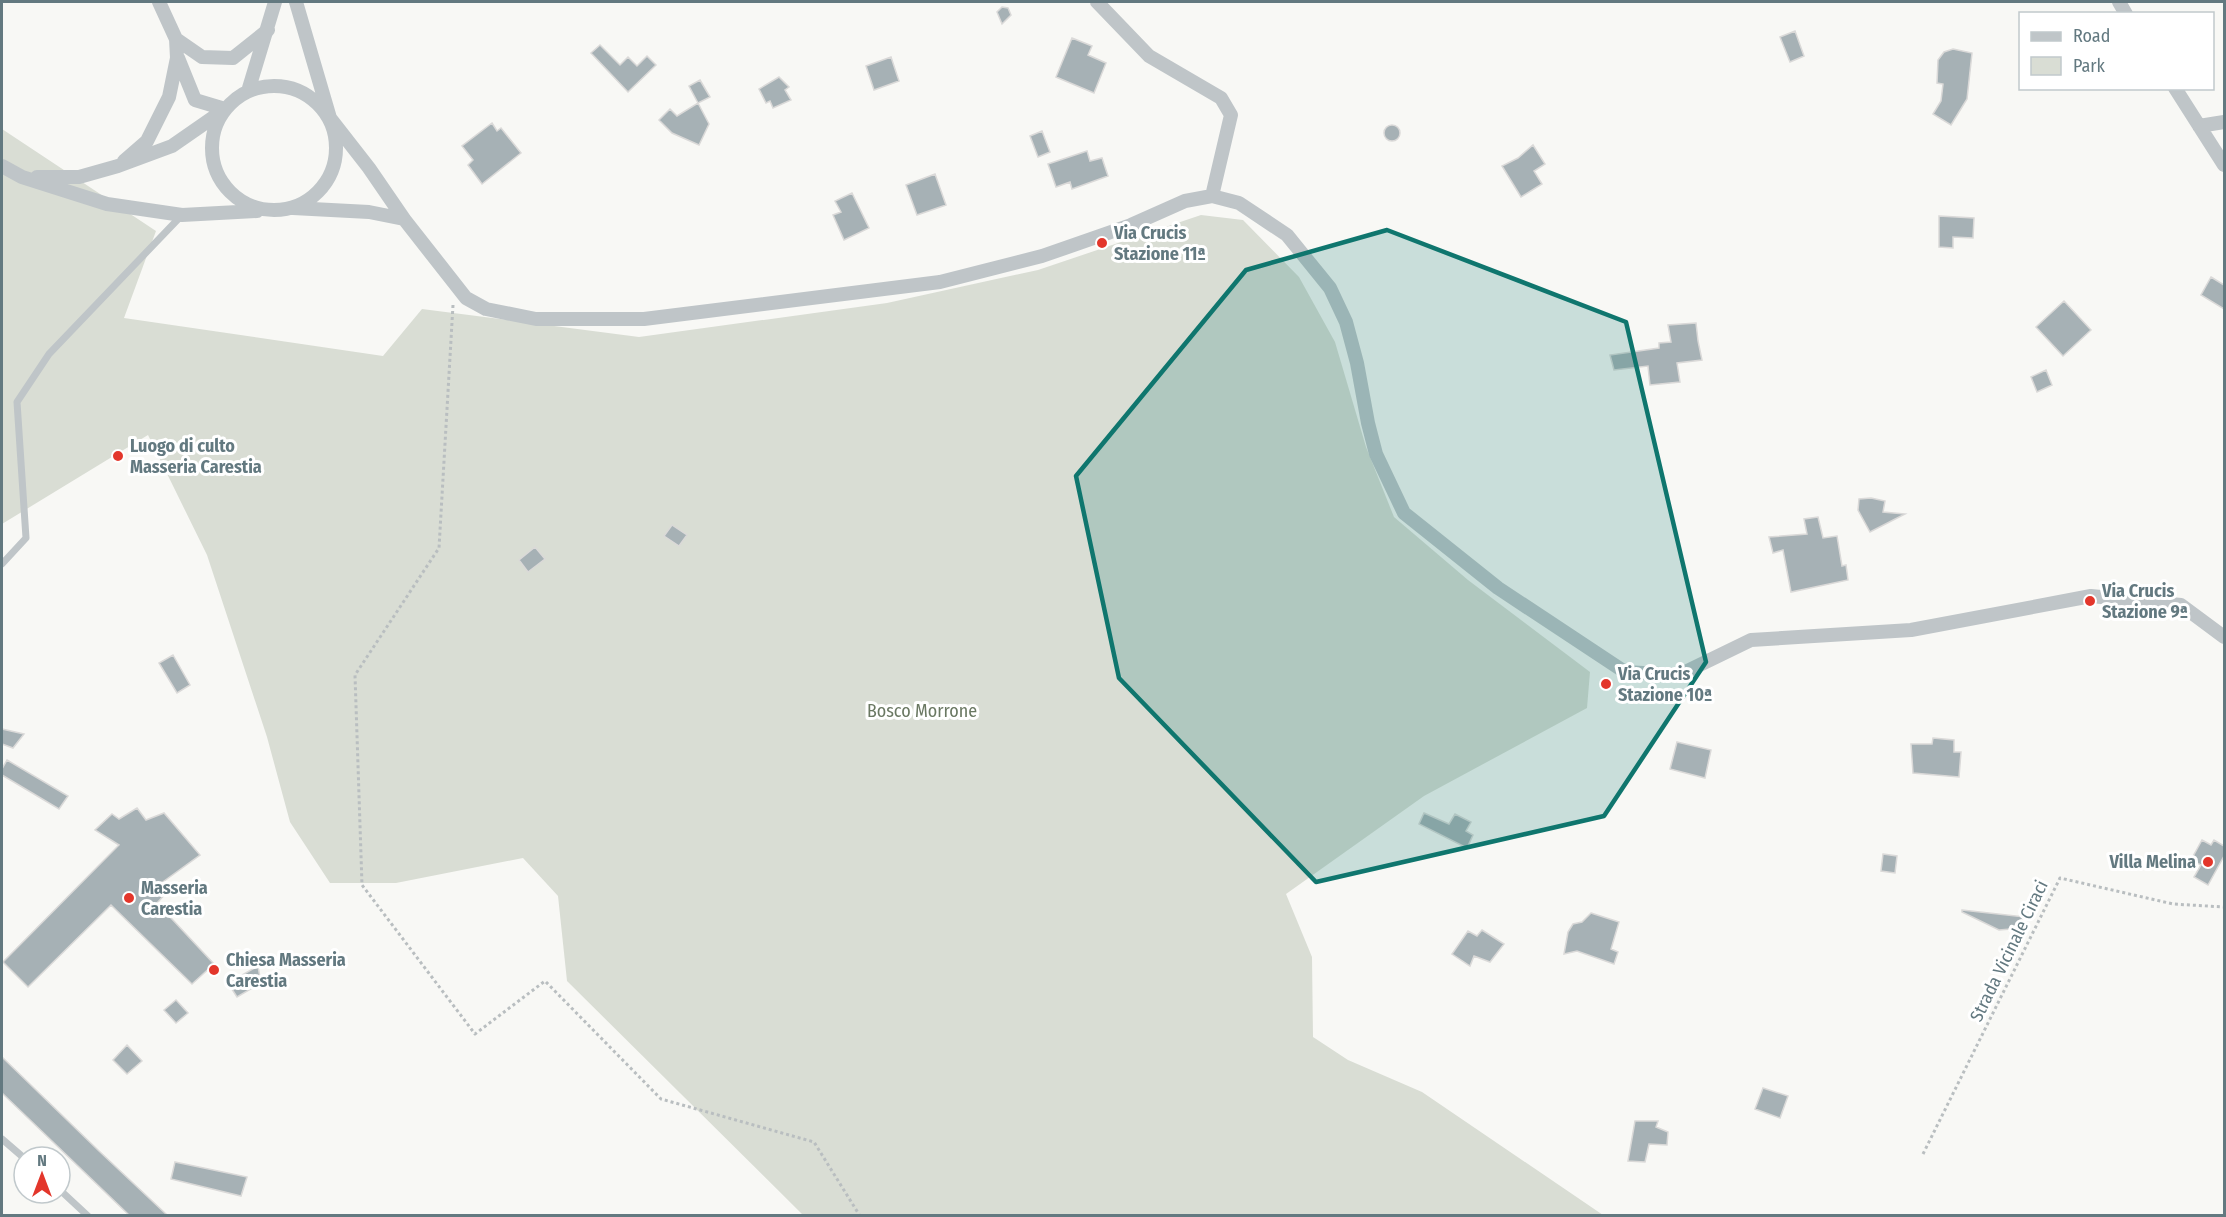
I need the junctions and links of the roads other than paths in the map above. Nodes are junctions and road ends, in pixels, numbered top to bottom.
1 (159, 2) edge
2 (275, 2) edge
3 (296, 2) edge
4 (1097, 2) edge
5 (268, 30) junction
6 (176, 39) junction
7 (177, 58) junction
8 (249, 88) junction
9 (2176, 90) edge
10 (225, 109) junction
11 (330, 118) junction
12 (2224, 122) edge
13 (2199, 126) junction
14 (2224, 165) edge
15 (2, 166) edge
16 (118, 166) junction
17 (22, 177) junction
18 (1212, 196) junction
19 (287, 208) junction
20 (271, 210) junction
21 (182, 215) junction
22 (404, 219) junction
23 (2, 564) edge
24 (2224, 637) edge
25 (72, 1201) edge
26 (88, 1215) edge

1 - 6 street
2 - 5 street
3 - 11 street
4 - 18 street
5 - 6 street
5 - 8 street
6 - 7 street
7 - 10 street
7 - 16 street
8 - 10 street
8 - 11 street
9 - 13 street
10 - 16 street
10 - 20 street
11 - 19 street
11 - 22 street
12 - 13 street
13 - 14 street
15 - 17 street
16 - 17 street
17 - 21 street
18 - 22 street
18 - 24 street
19 - 20 street
19 - 22 street
20 - 21 street
21 - 23 lane
25 - 26 lane

